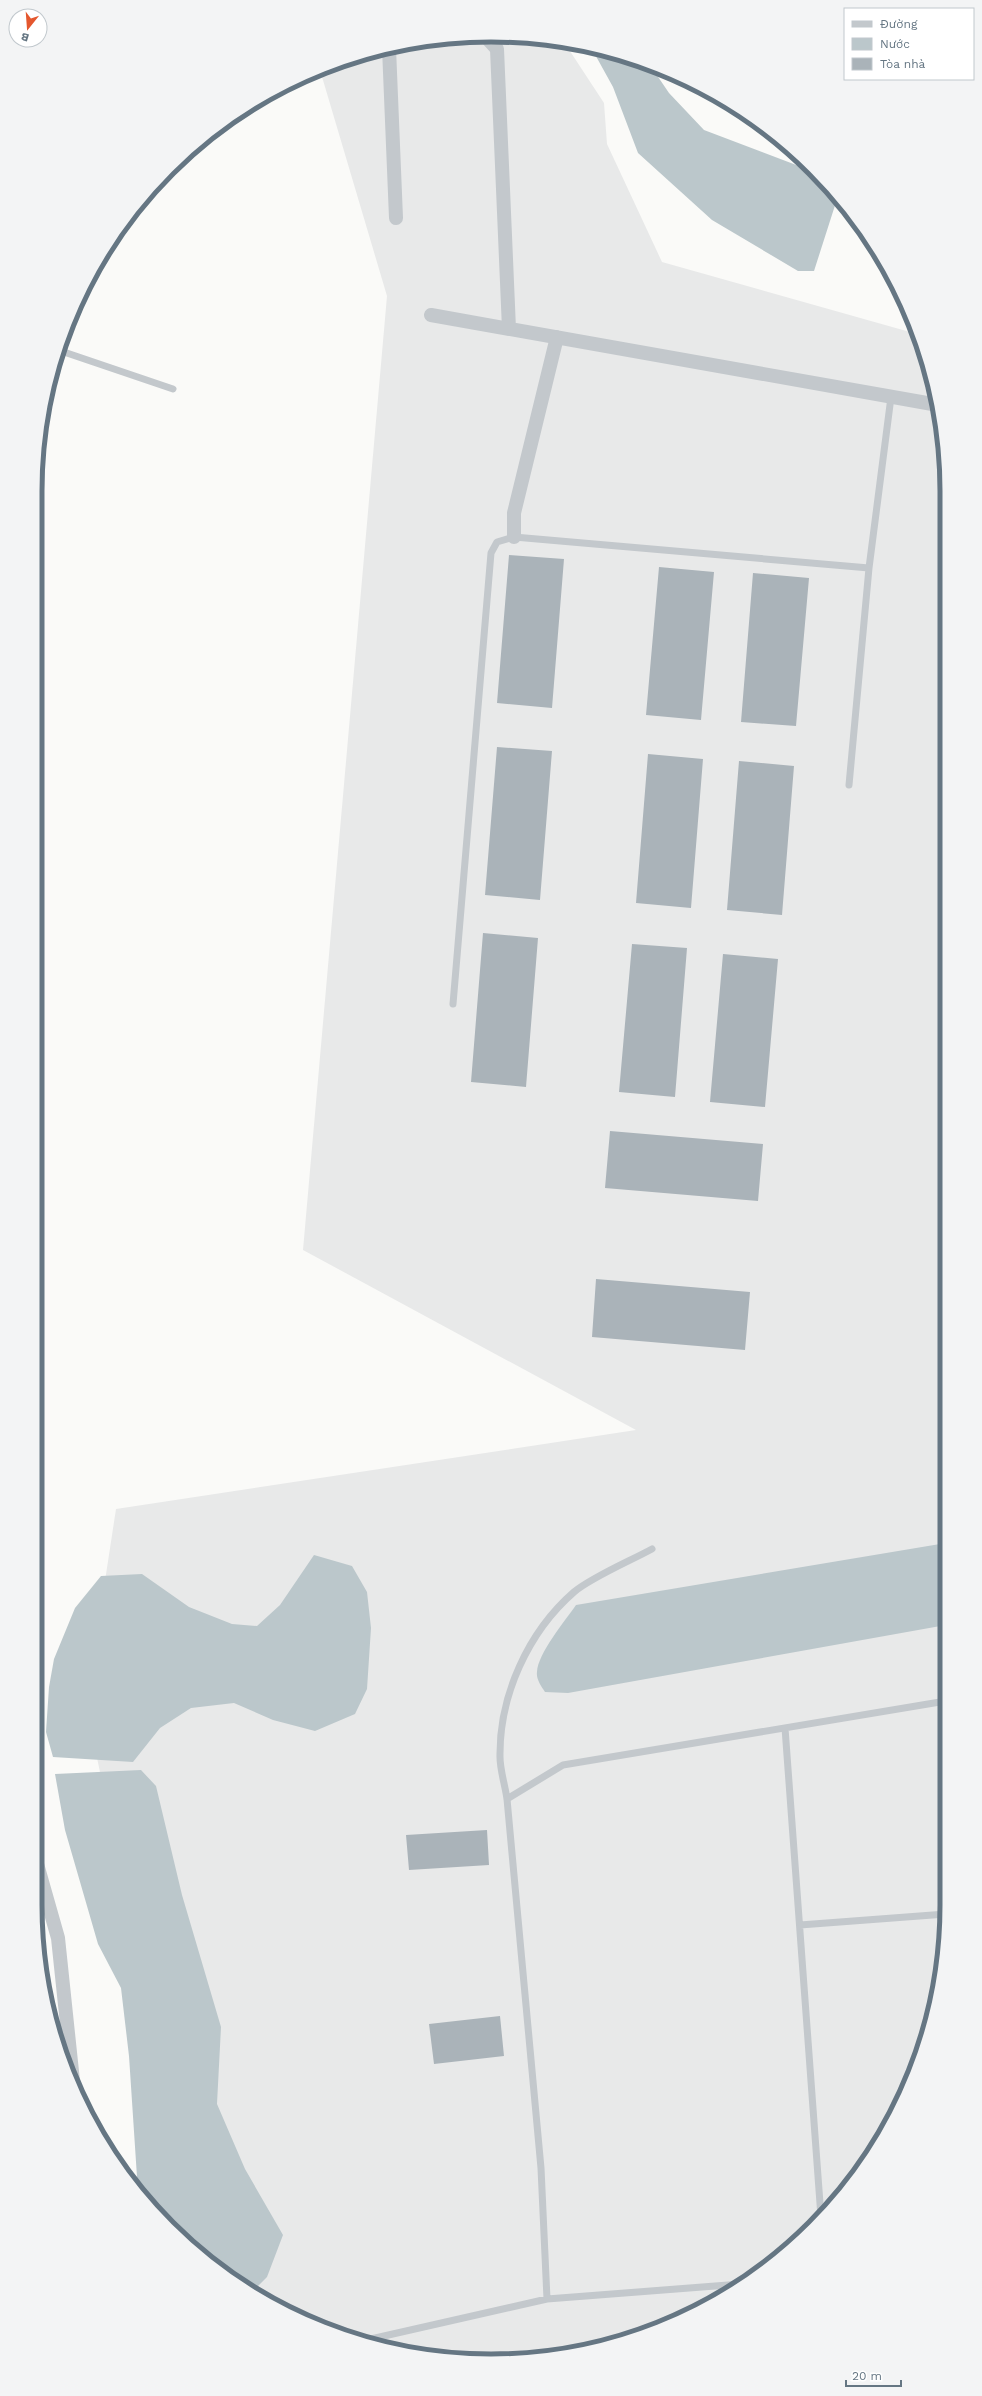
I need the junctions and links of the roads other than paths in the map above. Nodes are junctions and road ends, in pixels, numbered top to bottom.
1 (491, 42) edge
2 (389, 54) edge
3 (396, 218) dead end
4 (431, 315) dead end
5 (509, 329) junction
6 (557, 337) junction
7 (64, 352) edge
8 (173, 389) dead end
9 (891, 397) junction
10 (931, 404) edge
11 (514, 536) junction
12 (869, 568) junction
13 (849, 785) dead end
14 (453, 1004) dead end
15 (652, 1550) dead end
16 (940, 1702) edge
17 (785, 1728) junction
18 (507, 1799) junction
19 (42, 1882) edge
20 (940, 1914) edge
21 (800, 1925) junction
22 (71, 2063) edge
23 (820, 2210) edge
24 (730, 2285) edge
25 (547, 2300) junction
26 (373, 2338) edge

1 - 5 street
2 - 3 street
4 - 5 street
5 - 6 street
6 - 9 street
6 - 11 street
7 - 8 lane
9 - 10 street
9 - 12 lane
11 - 12 lane
11 - 14 lane
12 - 13 lane
15 - 18 lane
16 - 17 lane
17 - 18 lane
17 - 21 lane
18 - 25 lane
19 - 22 street
20 - 21 lane
21 - 23 lane
24 - 25 lane
25 - 26 lane

